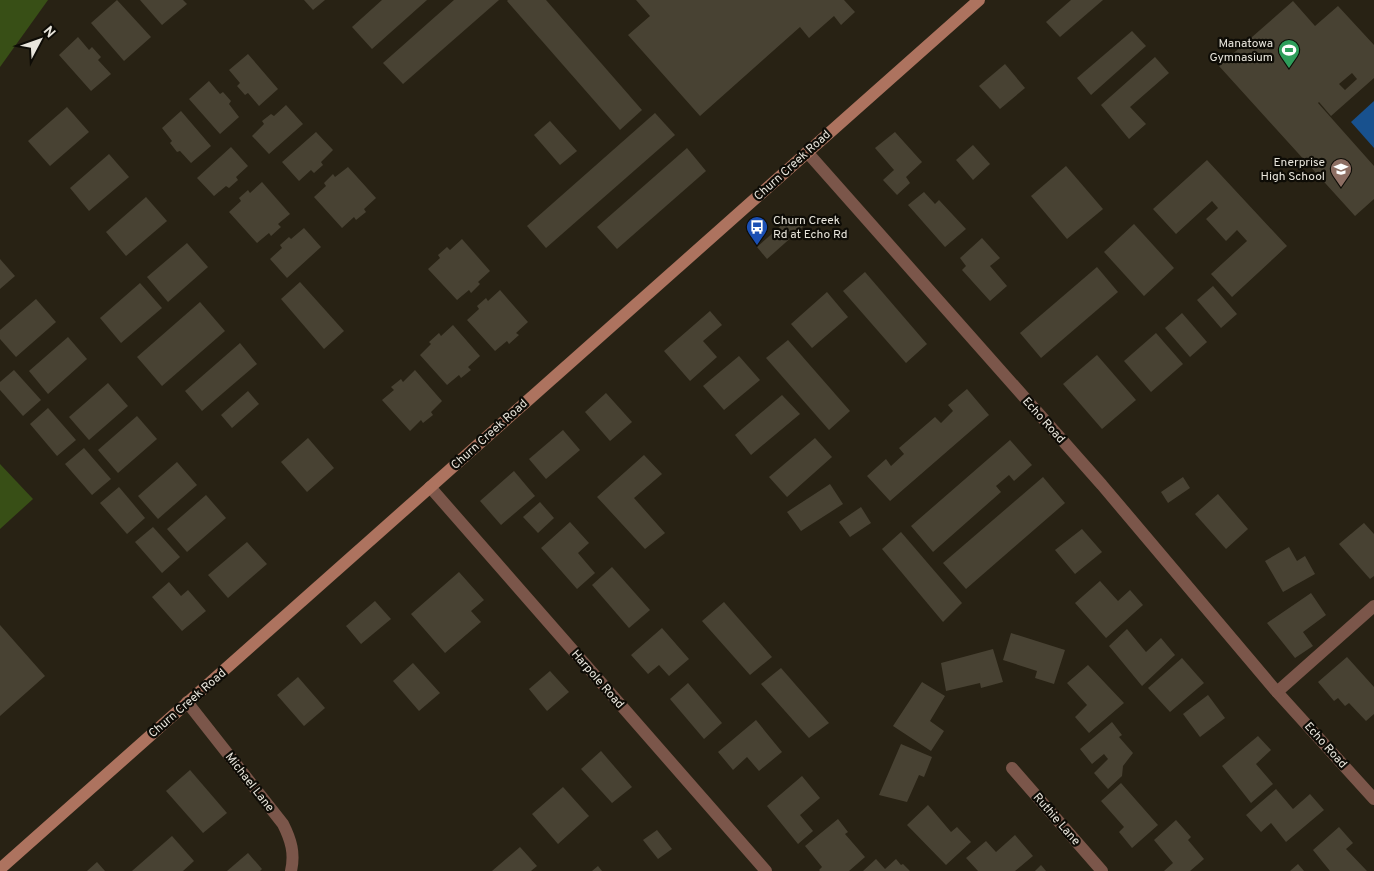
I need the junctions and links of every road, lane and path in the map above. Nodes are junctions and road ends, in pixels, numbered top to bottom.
1 (980, 0) edge
2 (807, 152) junction
3 (430, 487) junction
4 (1374, 606) edge
5 (1277, 692) junction
6 (187, 702) junction
7 (1012, 768) dead end
8 (1374, 799) edge
9 (0, 869) edge
10 (291, 871) edge
11 (766, 871) edge
12 (1102, 871) edge

1 - 2 main road, Churn Creek Road
2 - 3 main road, Churn Creek Road
2 - 5 street, Echo Road
3 - 6 main road, Churn Creek Road
3 - 11 street, Harpole Road
4 - 5 street
5 - 8 street, Echo Road
6 - 9 main road, Churn Creek Road
6 - 10 street, Michael Lane
7 - 12 street, Ruthie Lane

